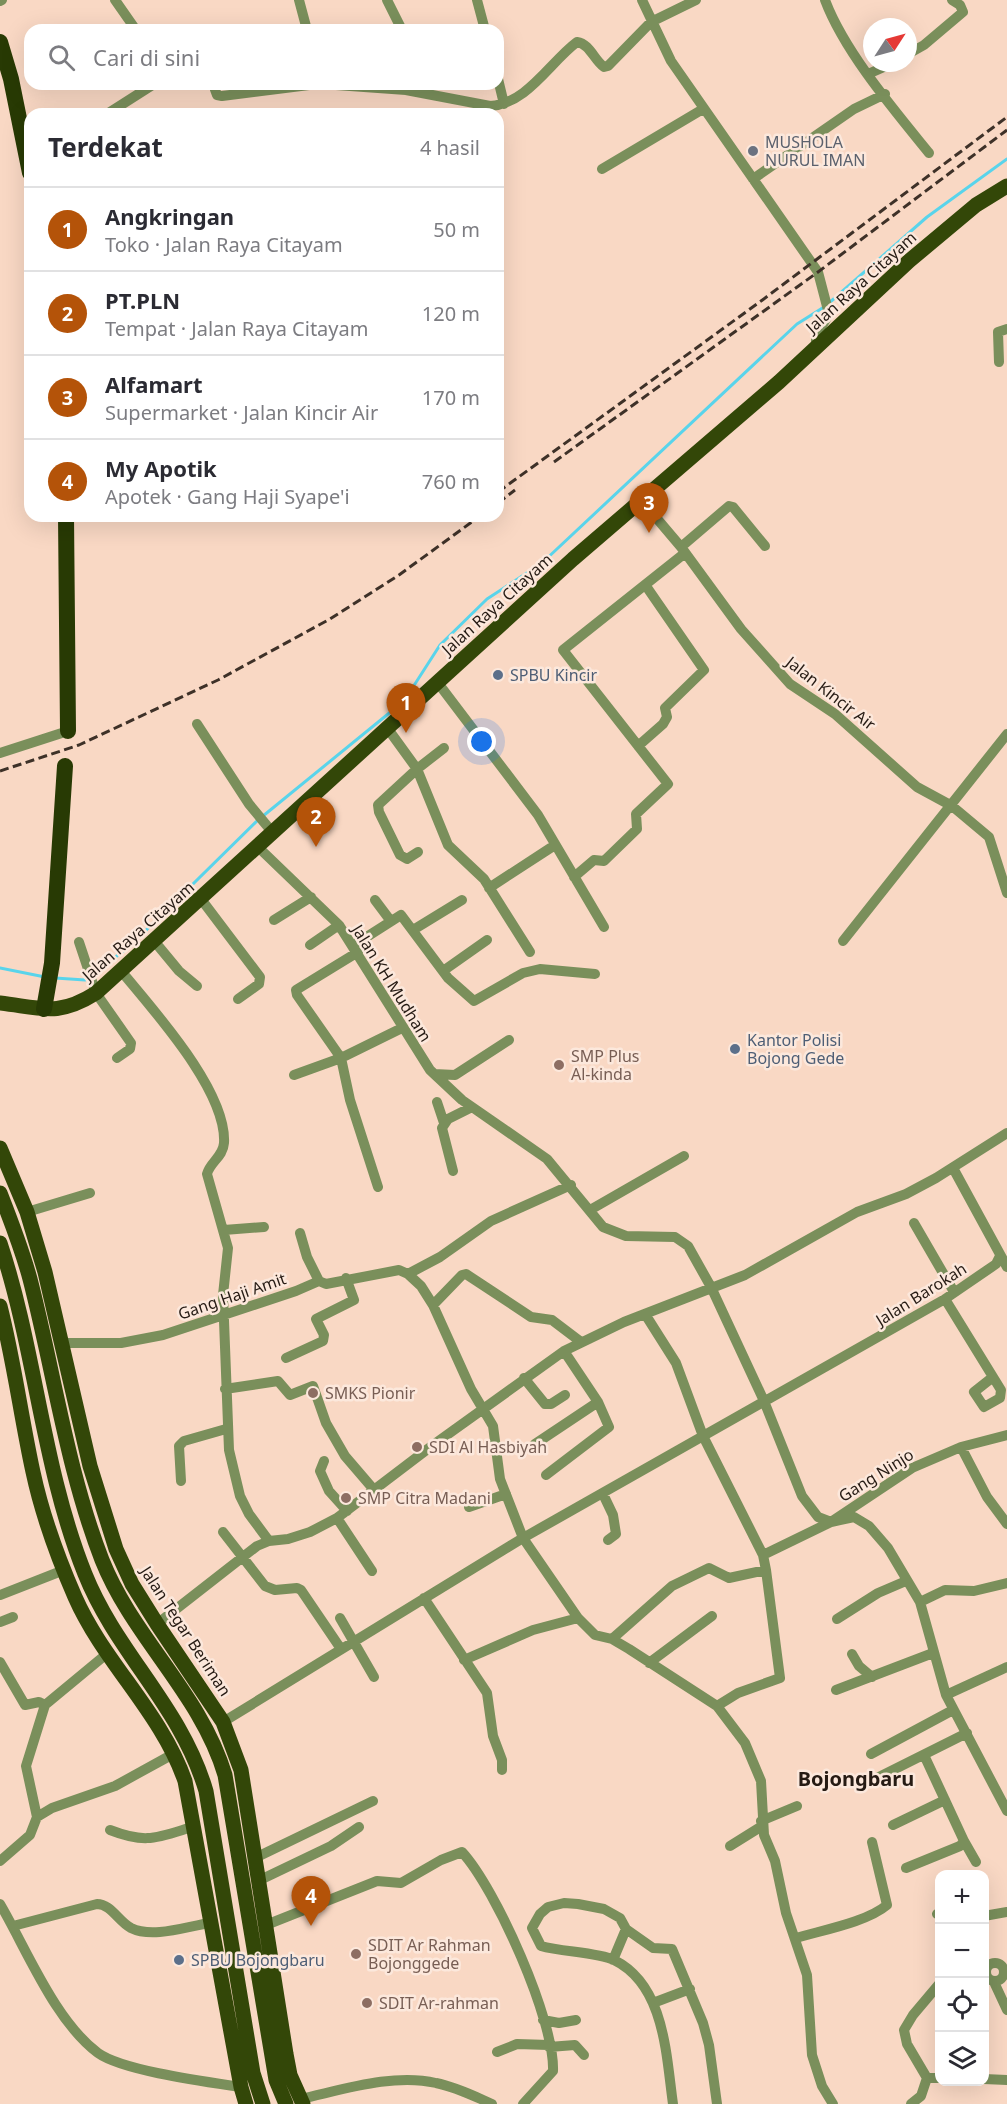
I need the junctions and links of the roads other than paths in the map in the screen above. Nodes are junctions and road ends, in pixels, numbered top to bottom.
1 (116, 0) edge
2 (299, 0) edge
3 (387, 0) edge
4 (477, 0) edge
5 (642, 0) edge
6 (696, 0) edge
7 (825, 0) edge
8 (952, 0) edge
9 (651, 22) junction
10 (132, 24) edge
11 (305, 24) edge
12 (399, 24) edge
13 (483, 24) edge
14 (0, 42) edge
15 (917, 49) edge
16 (873, 72) edge
17 (868, 74) junction
18 (145, 90) edge
19 (215, 90) edge
20 (269, 90) edge
21 (419, 90) edge
22 (501, 90) edge
23 (885, 94) junction
24 (504, 104) junction
25 (116, 108) edge
26 (703, 109) junction
27 (24, 143) edge
28 (928, 153) dead end
29 (602, 169) dead end
30 (753, 179) junction
31 (1007, 186) edge
32 (1007, 329) edge
33 (816, 347) junction
34 (999, 362) dead end
35 (642, 501) junction
36 (66, 522) edge
37 (765, 546) dead end
38 (683, 550) junction
39 (646, 586) junction
40 (438, 683) junction
41 (197, 724) dead end
42 (388, 729) junction
43 (68, 731) joint
44 (1007, 734) edge
45 (638, 746) junction
46 (444, 748) dead end
47 (0, 753) edge
48 (66, 766) dead end
49 (417, 769) junction
50 (952, 806) junction
51 (269, 829) junction
52 (555, 845) junction
53 (258, 847) junction
54 (418, 852) dead end
55 (574, 877) junction
56 (489, 888) junction
57 (1007, 893) edge
58 (310, 897) junction
59 (201, 899) junction
60 (375, 900) dead end
61 (462, 900) dead end
62 (274, 920) dead end
63 (390, 920) junction
64 (339, 925) junction
65 (603, 927) dead end
66 (413, 930) junction
67 (487, 940) dead end
68 (843, 940) dead end
69 (79, 942) dead end
70 (155, 942) junction
71 (310, 945) dead end
72 (356, 948) junction
73 (530, 952) dead end
74 (442, 970) junction
75 (122, 972) junction
76 (595, 974) dead end
77 (197, 986) dead end
78 (94, 989) junction
79 (238, 999) dead end
80 (0, 1003) edge
81 (44, 1009) junction
82 (402, 1028) junction
83 (509, 1040) dead end
84 (117, 1058) dead end
85 (341, 1058) junction
86 (432, 1072) junction
87 (294, 1075) dead end
88 (437, 1102) dead end
89 (472, 1107) junction
90 (444, 1123) junction
91 (1007, 1133) edge
92 (0, 1148) edge
93 (684, 1156) dead end
94 (953, 1168) junction
95 (453, 1171) dead end
96 (571, 1185) junction
97 (378, 1187) dead end
98 (90, 1192) dead end
99 (0, 1193) edge
100 (591, 1210) junction
101 (27, 1212) junction
102 (914, 1223) dead end
103 (264, 1227) dead end
104 (33, 1230) junction
105 (224, 1230) junction
106 (300, 1233) dead end
107 (16, 1236) junction
108 (1007, 1240) edge
109 (0, 1243) edge
110 (998, 1251) junction
111 (1007, 1267) edge
112 (408, 1274) junction
113 (346, 1278) junction
114 (319, 1281) junction
115 (711, 1287) junction
116 (950, 1295) junction
117 (433, 1305) junction
118 (0, 1306) edge
119 (223, 1314) junction
120 (645, 1314) junction
121 (581, 1342) junction
122 (62, 1343) junction
123 (564, 1352) junction
124 (286, 1358) dead end
125 (993, 1377) dead end
126 (524, 1378) junction
127 (225, 1389) junction
128 (565, 1395) dead end
129 (764, 1401) junction
130 (598, 1402) junction
131 (483, 1409) junction
132 (226, 1429) junction
133 (1007, 1435) edge
134 (704, 1436) junction
135 (535, 1444) dead end
136 (961, 1447) junction
137 (324, 1461) dead end
138 (546, 1475) dead end
139 (181, 1481) dead end
140 (375, 1491) junction
141 (506, 1494) junction
142 (603, 1494) junction
143 (469, 1507) dead end
144 (347, 1511) junction
145 (338, 1518) junction
146 (89, 1521) junction
147 (831, 1522) junction
148 (1007, 1524) edge
149 (69, 1527) junction
150 (223, 1533) dead end
151 (523, 1538) junction
152 (608, 1540) dead end
153 (269, 1541) junction
154 (763, 1555) junction
155 (242, 1557) junction
156 (64, 1570) junction
157 (766, 1570) junction
158 (372, 1571) dead end
159 (906, 1581) junction
160 (1007, 1583) edge
161 (0, 1595) edge
162 (424, 1598) junction
163 (920, 1602) junction
164 (712, 1616) dead end
165 (13, 1617) dead end
166 (340, 1618) dead end
167 (578, 1618) junction
168 (837, 1619) dead end
169 (0, 1622) edge
170 (157, 1624) junction
171 (612, 1640) junction
172 (354, 1642) junction
173 (341, 1649) junction
174 (109, 1652) junction
175 (933, 1653) junction
176 (852, 1654) dead end
177 (464, 1659) junction
178 (0, 1662) edge
179 (649, 1663) junction
180 (1007, 1667) edge
181 (140, 1668) junction
182 (374, 1677) dead end
183 (872, 1677) junction
184 (836, 1690) dead end
185 (946, 1695) junction
186 (143, 1701) junction
187 (45, 1705) junction
188 (717, 1707) junction
189 (953, 1710) junction
190 (223, 1722) junction
191 (967, 1732) junction
192 (175, 1753) junction
193 (871, 1754) dead end
194 (924, 1755) junction
195 (502, 1770) dead end
196 (879, 1778) dead end
197 (945, 1800) junction
198 (373, 1801) dead end
199 (797, 1806) dead end
200 (1007, 1811) edge
201 (38, 1817) junction
202 (762, 1823) junction
203 (893, 1825) dead end
204 (192, 1827) junction
205 (359, 1827) dead end
206 (110, 1830) dead end
207 (964, 1841) junction
208 (872, 1842) dead end
209 (730, 1846) dead end
210 (256, 1857) junction
211 (0, 1861) edge
212 (976, 1862) dead end
213 (906, 1868) dead end
214 (260, 1880) junction
215 (0, 1904) edge
216 (1007, 1912) edge
217 (989, 1915) edge
218 (210, 1923) junction
219 (266, 1925) junction
220 (13, 1926) junction
221 (626, 1929) junction
222 (796, 1938) junction
223 (613, 1960) junction
224 (989, 1965) edge
225 (266, 1970) junction
226 (237, 1976) junction
227 (221, 1979) junction
228 (1001, 1979) edge
229 (690, 1989) junction
230 (935, 1992) edge
231 (653, 2003) junction
232 (1007, 2010) edge
233 (543, 2020) junction
234 (576, 2020) dead end
235 (549, 2046) junction
236 (497, 2052) dead end
237 (584, 2055) dead end
238 (927, 2078) junction
239 (935, 2078) edge
240 (989, 2079) edge
241 (1007, 2080) edge
242 (240, 2087) junction
243 (296, 2102) edge
244 (246, 2104) edge
245 (263, 2104) edge
246 (492, 2104) edge
247 (523, 2104) edge
248 (674, 2104) edge
249 (717, 2104) edge
250 (833, 2104) edge
251 (911, 2104) edge

1 - 10 street
2 - 11 street
3 - 12 street
4 - 13 street
5 - 9 street
6 - 9 street
7 - 17 street
8 - 15 street
9 - 24 street
9 - 26 street
14 - 27 highway
16 - 17 street
17 - 23 street
18 - 25 street
19 - 20 street
21 - 24 street
22 - 24 street
23 - 28 street
23 - 30 street
26 - 29 street
26 - 30 street
30 - 33 street
31 - 33 main road, Jalan Raya Citayam
32 - 34 street
33 - 35 main road, Jalan Raya Citayam
35 - 38 street, Jalan Kincir Air
35 - 40 main road, Jalan Raya Citayam
36 - 43 highway
37 - 38 street
38 - 39 street
38 - 50 street, Jalan Kincir Air
39 - 45 street
39 - 45 street
40 - 42 main road, Jalan Raya Citayam
40 - 52 street
41 - 51 street
42 - 49 street
42 - 51 main road, Jalan Raya Citayam
43 - 47 street
44 - 50 street
45 - 55 street
46 - 49 street
48 - 81 highway
49 - 54 street
49 - 56 street
50 - 57 street, Jalan Kincir Air
50 - 68 street
51 - 53 main road, Jalan Raya Citayam
52 - 55 street
52 - 56 street
53 - 58 street, Jalan KH Mudham
53 - 59 main road, Jalan Raya Citayam
55 - 65 street
56 - 73 street
58 - 62 street
58 - 64 street, Jalan KH Mudham
59 - 70 main road, Jalan Raya Citayam
59 - 79 street
60 - 63 street
61 - 66 street
63 - 66 street
63 - 72 street
64 - 71 street
64 - 72 street, Jalan KH Mudham
66 - 74 street
67 - 74 street
69 - 78 street
70 - 75 main road, Jalan Raya Citayam
70 - 77 street
72 - 82 street, Jalan KH Mudham
72 - 85 street
74 - 76 street
75 - 78 main road, Jalan Raya Citayam
75 - 105 street
78 - 81 main road, Jalan Raya Citayam
78 - 84 street
80 - 81 main road, Jalan Raya Citayam
82 - 85 street
82 - 86 street, Jalan KH Mudham
83 - 86 street
85 - 87 street
85 - 97 street
86 - 89 street
88 - 90 street
89 - 90 street
89 - 96 street
90 - 95 street
91 - 94 street
92 - 101 main road, Jalan Tegar Beriman
93 - 100 street
94 - 110 street
94 - 115 street
96 - 100 street
96 - 112 street
98 - 101 street
99 - 107 main road, Jalan Tegar Beriman
100 - 115 street
101 - 104 main road, Jalan Tegar Beriman
102 - 116 street
103 - 105 street
104 - 107 main road
104 - 122 main road, Jalan Tegar Beriman
105 - 119 street
106 - 114 street
107 - 146 main road, Jalan Tegar Beriman
108 - 110 street, Jalan Barokah
109 - 149 main road
110 - 111 street
110 - 116 street, Jalan Barokah
112 - 113 street, Gang Haji Amit
112 - 117 street
113 - 114 street, Gang Haji Amit
113 - 124 street
114 - 119 street, Gang Haji Amit
115 - 120 street
115 - 129 street
116 - 125 street
116 - 129 street, Jalan Barokah
117 - 121 street
117 - 131 street
118 - 156 main road
119 - 122 street, Gang Haji Amit
119 - 127 street
120 - 121 street
120 - 134 street
121 - 123 street
122 - 170 main road, Jalan Tegar Beriman
123 - 126 street
123 - 130 street
126 - 128 street
126 - 131 street
127 - 132 street
127 - 140 street
129 - 134 street, Jalan Barokah
129 - 147 street
130 - 135 street
130 - 138 street
131 - 140 street
131 - 141 street
132 - 139 street
132 - 153 street
133 - 136 street, Gang Ninjo
134 - 142 street, Jalan Barokah
134 - 154 street
136 - 147 street, Gang Ninjo
136 - 148 street
137 - 144 street
140 - 144 street
141 - 143 street
141 - 151 street
142 - 151 street, Jalan Barokah
142 - 152 street
144 - 145 street
145 - 153 street
145 - 158 street
146 - 149 main road
146 - 225 main road, Jalan Tegar Beriman
147 - 154 street
147 - 159 street
149 - 181 main road
150 - 155 street
151 - 162 street, Jalan Barokah
151 - 167 street
153 - 155 street
154 - 157 street
155 - 170 street
155 - 173 street
156 - 161 street
156 - 174 main road
157 - 171 street
157 - 188 street
159 - 163 street
159 - 168 street
160 - 163 street
162 - 172 street, Jalan Barokah
162 - 177 street
163 - 175 street
164 - 179 street
165 - 169 street
166 - 172 street
167 - 171 street
167 - 177 street
170 - 190 main road, Jalan Tegar Beriman
171 - 179 street
172 - 173 street, Jalan Barokah
172 - 182 street
173 - 190 street, Jalan Barokah
174 - 186 main road
174 - 187 street
175 - 183 street
175 - 185 street
176 - 183 street
177 - 195 street
178 - 187 street
179 - 188 street
180 - 185 street
181 - 186 main road
181 - 226 main road
183 - 184 street
185 - 189 street
186 - 192 main road
187 - 201 street
188 - 202 street
189 - 191 street
189 - 193 street
190 - 210 main road, Jalan Tegar Beriman
191 - 194 street
191 - 200 street
192 - 201 street
192 - 204 main road
194 - 196 street
194 - 197 street
197 - 203 street
197 - 207 street
198 - 210 street
199 - 202 street
201 - 211 street
202 - 209 street
202 - 222 street
204 - 206 street
204 - 218 main road
205 - 214 street
207 - 212 street
207 - 213 street
208 - 222 street
210 - 214 main road, Jalan Tegar Beriman
214 - 219 main road, Jalan Tegar Beriman
215 - 220 street
216 - 217 street
218 - 220 street
218 - 227 main road
219 - 225 main road, Jalan Tegar Beriman
219 - 233 street
220 - 242 street
221 - 223 street
221 - 223 street
221 - 229 street
222 - 250 street
223 - 231 street
224 - 228 street
225 - 243 main road, Jalan Tegar Beriman
226 - 227 main road
226 - 245 main road
227 - 242 main road
228 - 232 street
229 - 231 street
229 - 249 street
230 - 238 street
231 - 248 street
233 - 234 street
233 - 235 street
235 - 236 street
235 - 237 street
235 - 247 street
238 - 239 street
238 - 251 street
240 - 241 street
242 - 244 main road
243 - 246 street

